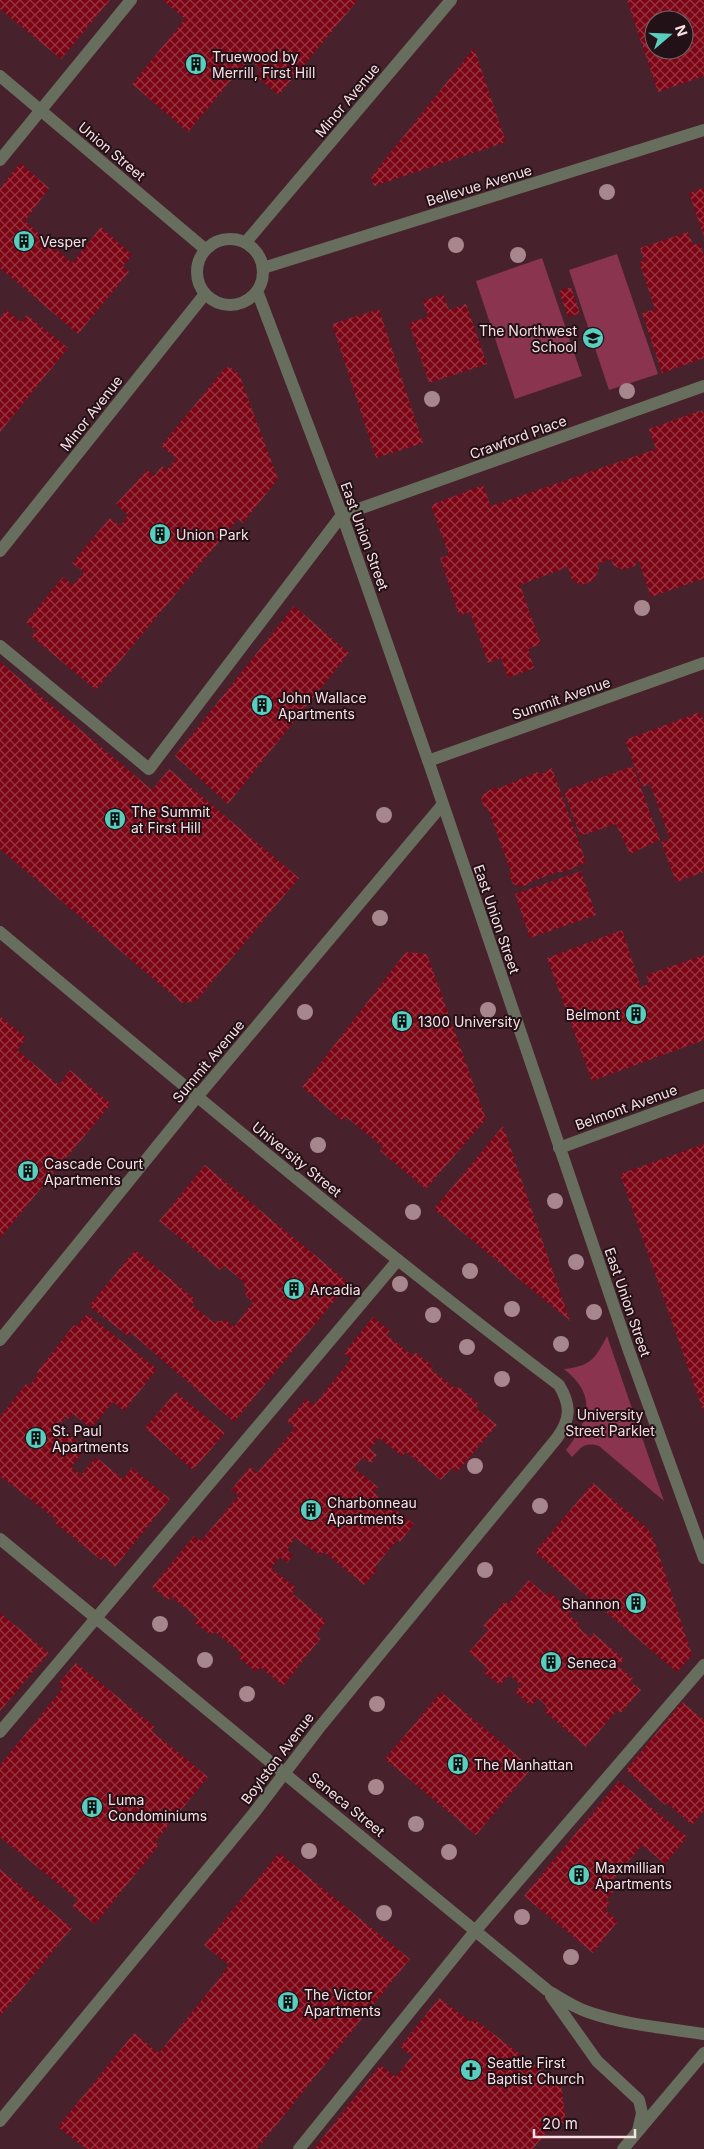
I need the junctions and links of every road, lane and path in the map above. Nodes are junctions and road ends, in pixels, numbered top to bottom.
1 (131, 0) edge
2 (452, 0) edge
3 (0, 76) edge
4 (41, 110) junction
5 (704, 130) edge
6 (0, 160) edge
7 (246, 242) junction
8 (205, 249) junction
9 (263, 268) junction
10 (257, 290) junction
11 (205, 294) junction
12 (704, 386) edge
13 (342, 515) junction
14 (0, 552) edge
15 (0, 646) edge
16 (704, 663) edge
17 (428, 761) junction
18 (443, 804) junction
19 (0, 933) edge
20 (704, 1095) edge
21 (197, 1097) junction
22 (559, 1148) junction
23 (398, 1260) junction
24 (0, 1340) edge
25 (569, 1410) joint
26 (698, 1524) edge
27 (0, 1539) edge
28 (704, 1558) edge
29 (96, 1618) junction
30 (704, 1665) edge
31 (0, 1732) edge
32 (285, 1773) junction
33 (476, 1930) junction
34 (547, 1990) junction
35 (704, 2034) edge
36 (704, 2053) edge
37 (0, 2121) edge
38 (638, 2131) junction
39 (299, 2149) edge
40 (623, 2149) edge

1 - 4 street
2 - 7 street, Minor Avenue
3 - 4 street, Union Street
4 - 6 street
4 - 8 street, Union Street
5 - 9 street, Bellevue Avenue
7 - 8 street
7 - 9 street
8 - 11 street
9 - 10 street
10 - 11 street
10 - 13 street, East Union Street
11 - 14 street, Minor Avenue
12 - 13 street, Crawford Place
13 - 15 street
13 - 17 street, East Union Street
16 - 17 street, Summit Avenue
17 - 18 street, East Union Street
18 - 21 street, Summit Avenue
18 - 22 street, East Union Street
19 - 21 street, University Street
20 - 22 street, Belmont Avenue
21 - 23 street, University Street
21 - 24 street, Summit Avenue
22 - 26 street, East Union Street
23 - 25 street, University Street
23 - 29 street
25 - 32 street, Boylston Avenue
26 - 28 street, East Union Street
27 - 29 street, Seneca Street
29 - 31 street
29 - 32 street, Seneca Street
30 - 33 street
32 - 33 street, Seneca Street
32 - 37 street, Boylston Avenue
33 - 34 street, Seneca Street
33 - 39 street
34 - 35 street, Seneca Street
34 - 38 street
36 - 38 street
38 - 40 street

